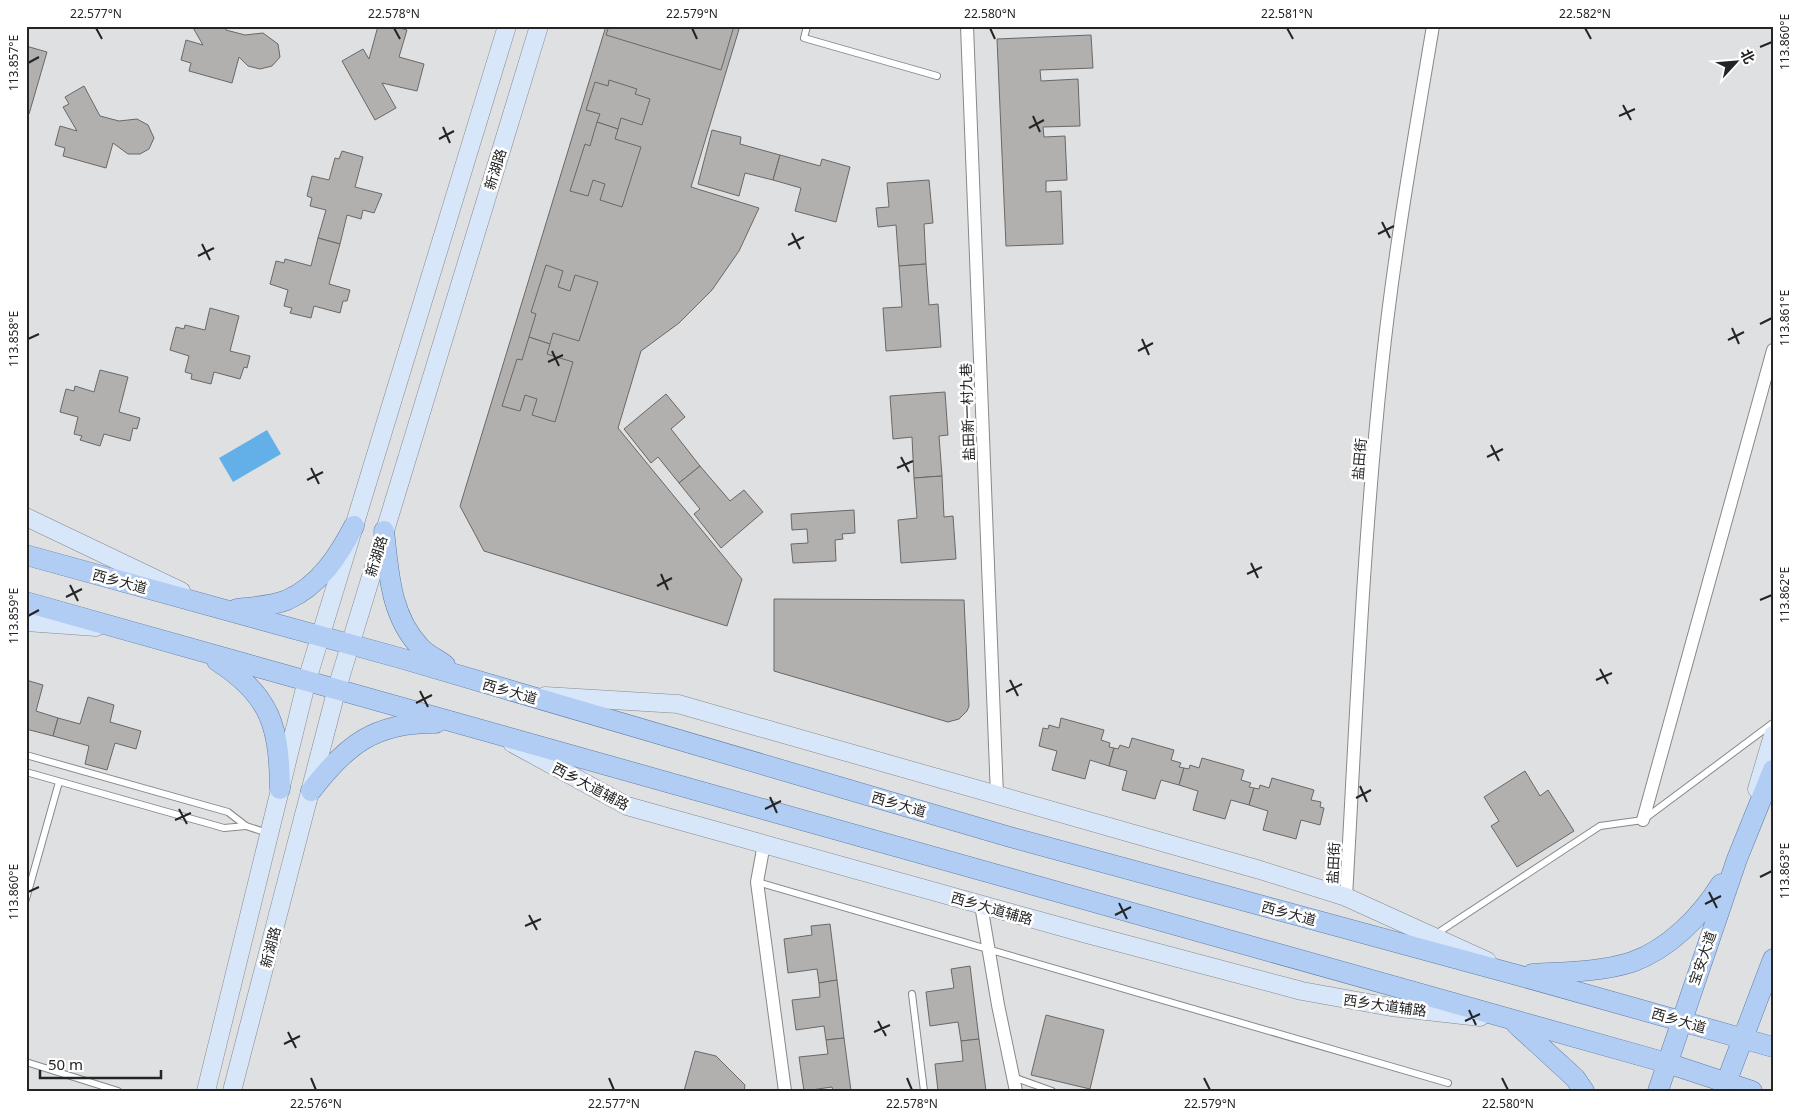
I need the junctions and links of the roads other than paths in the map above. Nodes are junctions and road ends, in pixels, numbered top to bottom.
1 (506, 26) edge
2 (539, 26) edge
3 (807, 26) edge
4 (967, 26) edge
5 (1433, 26) edge
6 (937, 76) dead end
7 (1773, 350) edge
8 (26, 517) edge
9 (354, 526) junction
10 (384, 531) junction
11 (26, 555) edge
12 (26, 602) edge
13 (208, 605) junction
14 (229, 610) junction
15 (26, 622) edge
16 (126, 629) junction
17 (320, 636) junction
18 (350, 644) junction
19 (198, 650) junction
20 (466, 678) junction
21 (307, 680) junction
22 (337, 688) junction
23 (522, 694) junction
24 (1773, 723) edge
25 (462, 724) junction
26 (491, 732) junction
27 (1773, 735) edge
28 (26, 756) edge
29 (1773, 770) edge
30 (26, 772) edge
31 (59, 782) junction
32 (280, 789) junction
33 (310, 791) junction
34 (997, 796) junction
35 (1643, 820) junction
36 (246, 826) junction
37 (269, 833) junction
38 (764, 844) junction
39 (1737, 859) junction
40 (757, 882) junction
41 (1346, 898) junction
42 (26, 900) edge
43 (981, 905) junction
44 (1429, 943) junction
45 (988, 950) junction
46 (1773, 959) edge
47 (1517, 975) junction
48 (912, 994) dead end
49 (1681, 1020) junction
50 (1513, 1021) junction
51 (1742, 1038) junction
52 (1773, 1047) edge
53 (26, 1062) edge
54 (1667, 1063) junction
55 (1013, 1076) junction
56 (1448, 1083) dead end
57 (1725, 1087) edge
58 (118, 1091) edge
59 (206, 1091) edge
60 (232, 1091) edge
61 (785, 1091) edge
62 (924, 1091) edge
63 (1016, 1091) edge
64 (1052, 1091) edge
65 (1584, 1091) edge
66 (1658, 1091) edge
67 (1752, 1091) edge

1 - 9 main road, 新湖路
2 - 10 main road, 新湖路
3 - 6 lane
4 - 34 street, 盐田新一村九巷
5 - 41 street, 盐田街
7 - 35 street
8 - 13 main road
9 - 14 main road
9 - 17 main road, 新湖路
10 - 18 main road, 新湖路
10 - 20 main road
11 - 13 main road, 西乡大道
12 - 16 main road
13 - 14 main road, 西乡大道
14 - 17 main road, 西乡大道
15 - 16 main road
16 - 19 main road
17 - 18 main road, 西乡大道
17 - 21 main road, 新湖路
18 - 20 main road, 西乡大道
18 - 22 main road, 新湖路
19 - 21 main road
19 - 32 main road
20 - 23 main road, 西乡大道
21 - 22 main road
21 - 32 main road, 新湖路
22 - 25 main road
22 - 33 main road, 新湖路
23 - 34 main road
23 - 44 main road, 西乡大道
24 - 35 lane
25 - 26 main road
25 - 33 main road
26 - 38 main road, 西乡大道辅路
26 - 50 main road
27 - 39 main road
28 - 36 lane
29 - 39 main road, 宝安大道
30 - 31 lane
31 - 36 lane
31 - 42 lane
32 - 37 main road, 新湖路
33 - 60 main road, 新湖路
34 - 41 main road
35 - 44 lane
36 - 37 lane
37 - 59 main road, 新湖路
38 - 40 street
38 - 43 main road, 西乡大道辅路
39 - 47 main road
39 - 49 main road, 宝安大道
40 - 45 lane
40 - 61 street
41 - 44 main road
43 - 45 street
43 - 50 main road, 西乡大道辅路
44 - 47 main road, 西乡大道
45 - 55 street
45 - 56 lane
46 - 51 main road
47 - 49 main road, 西乡大道
48 - 62 lane
49 - 51 main road, 西乡大道
49 - 54 main road, 宝安大道
50 - 54 main road
50 - 65 main road
51 - 52 main road, 西乡大道
51 - 57 main road
53 - 58 lane
54 - 57 main road
54 - 66 main road, 宝安大道
55 - 63 street
55 - 64 lane
57 - 67 main road

